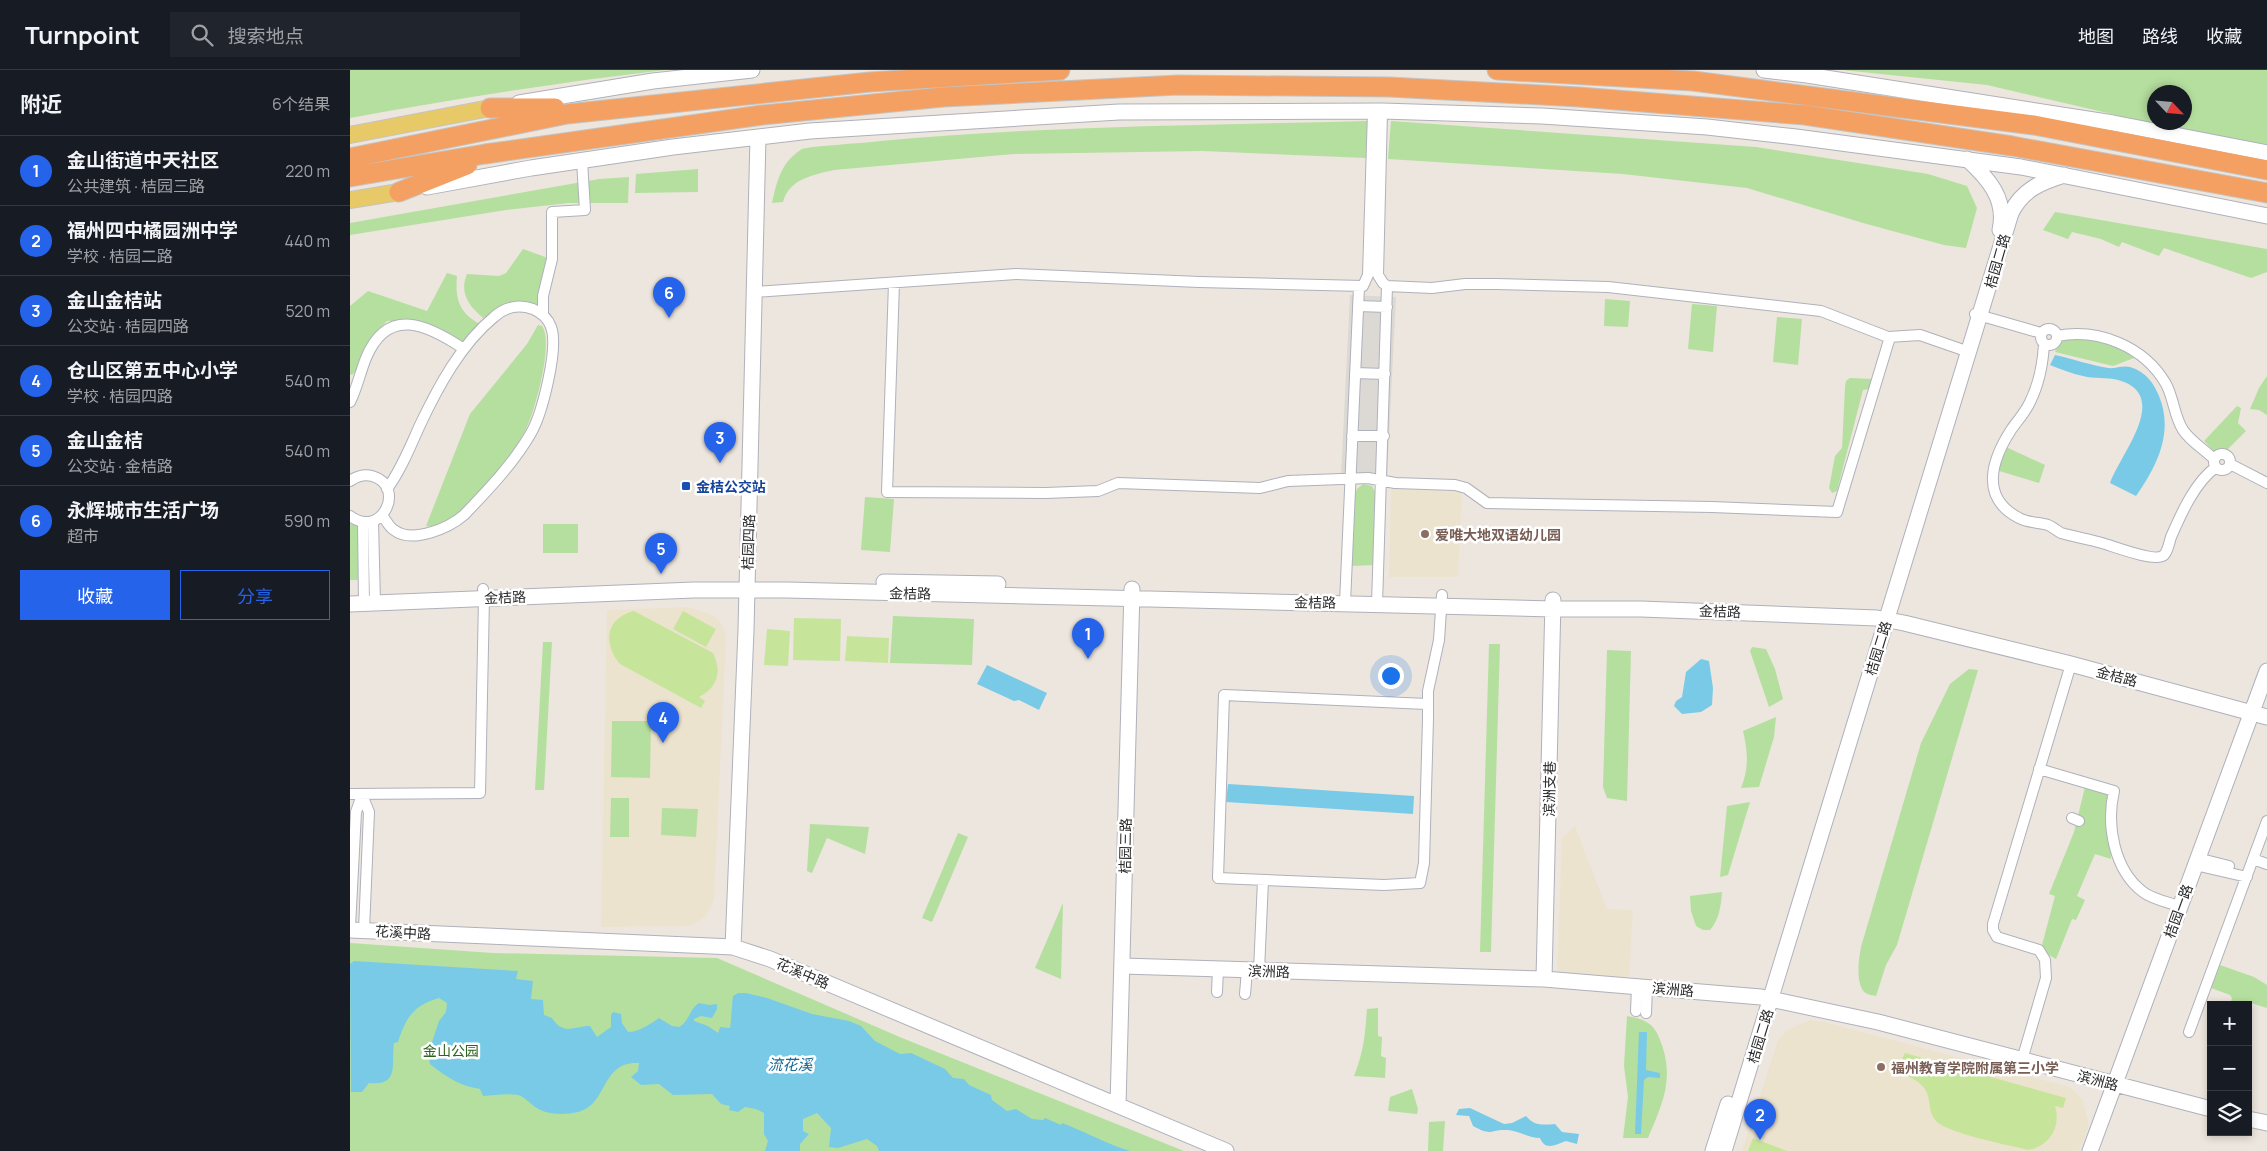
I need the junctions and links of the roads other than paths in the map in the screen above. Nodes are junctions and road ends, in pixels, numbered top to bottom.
1 (752, 70) edge
2 (1060, 70) edge
3 (1497, 70) edge
4 (1764, 70) edge
5 (490, 108) junction
6 (621, 108) junction
7 (1378, 111) junction
8 (350, 134) edge
9 (758, 137) junction
10 (527, 148) junction
11 (2267, 153) edge
12 (350, 158) edge
13 (1967, 159) junction
14 (582, 161) junction
15 (2267, 170) edge
16 (2067, 175) junction
17 (350, 177) edge
18 (399, 192) junction
19 (2267, 193) edge
20 (350, 200) edge
21 (2267, 216) edge
22 (894, 283) junction
23 (1387, 286) junction
24 (1359, 287) junction
25 (754, 292) junction
26 (1358, 306) junction
27 (1387, 307) junction
28 (543, 314) junction
29 (1977, 315) junction
30 (1890, 338) junction
31 (2043, 338) junction
32 (464, 349) junction
33 (1966, 351) junction
34 (1355, 373) junction
35 (1385, 374) junction
36 (350, 401) edge
37 (1352, 436) junction
38 (1384, 436) junction
39 (2215, 463) junction
40 (350, 480) edge
41 (1350, 480) junction
42 (1382, 482) junction
43 (2267, 482) edge
44 (387, 489) junction
45 (382, 515) junction
46 (350, 516) edge
47 (368, 522) junction
48 (747, 585) junction
49 (1132, 593) junction
50 (484, 594) junction
51 (1345, 598) junction
52 (363, 599) edge
53 (1377, 599) junction
54 (1441, 601) junction
55 (1553, 604) junction
56 (1883, 614) junction
57 (2071, 664) junction
58 (2267, 671) edge
59 (1427, 704) junction
60 (2258, 708) edge
61 (2267, 717) edge
62 (2039, 769) junction
63 (350, 794) edge
64 (362, 795) junction
65 (2267, 821) edge
66 (2253, 859) junction
67 (2196, 861) junction
68 (2267, 864) edge
69 (2248, 874) junction
70 (1263, 880) junction
71 (2179, 906) junction
72 (355, 929) edge
73 (733, 947) junction
74 (1122, 966) junction
75 (1218, 969) junction
76 (1253, 971) junction
77 (1544, 979) junction
78 (1642, 987) junction
79 (1217, 992) dead end
80 (1245, 994) dead end
81 (1766, 998) junction
82 (1641, 1012) dead end
83 (2189, 1032) dead end
84 (2022, 1060) junction
85 (2114, 1084) junction
86 (1118, 1105) junction
87 (2207, 1108) edge
88 (2252, 1119) edge
89 (2267, 1123) edge
90 (1226, 1151) edge
91 (1713, 1151) edge
92 (1724, 1151) edge
93 (2090, 1151) edge

1 - 5 street
2 - 6 highway
3 - 15 highway
4 - 11 street
5 - 6 highway
5 - 8 main road
6 - 12 highway
7 - 9 street
7 - 13 street
7 - 23 street
7 - 24 street
9 - 14 street
9 - 25 street, 桔园四路
10 - 17 highway
10 - 18 highway
10 - 19 highway
13 - 16 street
13 - 29 street, 桔园二路
14 - 18 street
14 - 28 street
16 - 21 street
16 - 29 street, 桔园二路
18 - 20 main road
22 - 24 street
22 - 25 street
22 - 41 street
23 - 27 street
23 - 30 street
24 - 26 street
25 - 48 street, 桔园四路
26 - 27 street
26 - 34 street
27 - 35 street
28 - 32 street
28 - 45 street
29 - 31 street
29 - 33 street, 桔园二路
30 - 33 street
30 - 42 street
31 - 39 street
31 - 39 street
32 - 36 street
32 - 44 street
33 - 56 street, 桔园二路
34 - 35 street
34 - 37 street
35 - 38 street
37 - 38 street
37 - 41 street
38 - 42 street
39 - 43 street
40 - 44 street
41 - 42 street
41 - 51 street
42 - 53 street
44 - 45 street
45 - 47 street
46 - 47 street
47 - 52 street
48 - 49 street, 金桔路
48 - 50 street, 金桔路
48 - 73 street, 桔园四路
49 - 51 street, 金桔路
49 - 74 street, 桔园三路
50 - 52 street, 金桔路
50 - 64 street
51 - 53 street, 金桔路
53 - 54 street, 金桔路
54 - 55 street, 金桔路
54 - 59 street
55 - 56 street, 金桔路
55 - 77 street, 滨洲支巷
56 - 57 street, 金桔路
56 - 60 street
56 - 81 street, 桔园二路
57 - 60 street, 金桔路
57 - 62 street
58 - 60 street, 桔园一路
59 - 70 street
59 - 70 street
60 - 61 street, 金桔路
60 - 67 street, 桔园一路
62 - 71 street
62 - 84 street
63 - 64 street
64 - 72 street
65 - 66 street
66 - 68 street
66 - 69 street
67 - 69 street
67 - 71 street, 桔园一路
69 - 83 street
70 - 76 street
71 - 85 street, 桔园一路
72 - 73 street, 花溪中路
73 - 86 street, 花溪中路
74 - 75 street, 滨洲路
74 - 86 street, 桔园三路
75 - 76 street, 滨洲路
75 - 79 street
76 - 77 street, 滨洲路
76 - 80 street
77 - 78 street, 滨洲路
78 - 81 street, 滨洲路
78 - 82 street
81 - 84 street, 滨洲路
81 - 91 street, 桔园二路
81 - 92 street, 桔园二路
84 - 85 street, 滨洲路
85 - 87 street, 滨洲路
85 - 93 street, 桔园一路
86 - 90 street, 花溪中路
88 - 89 street

